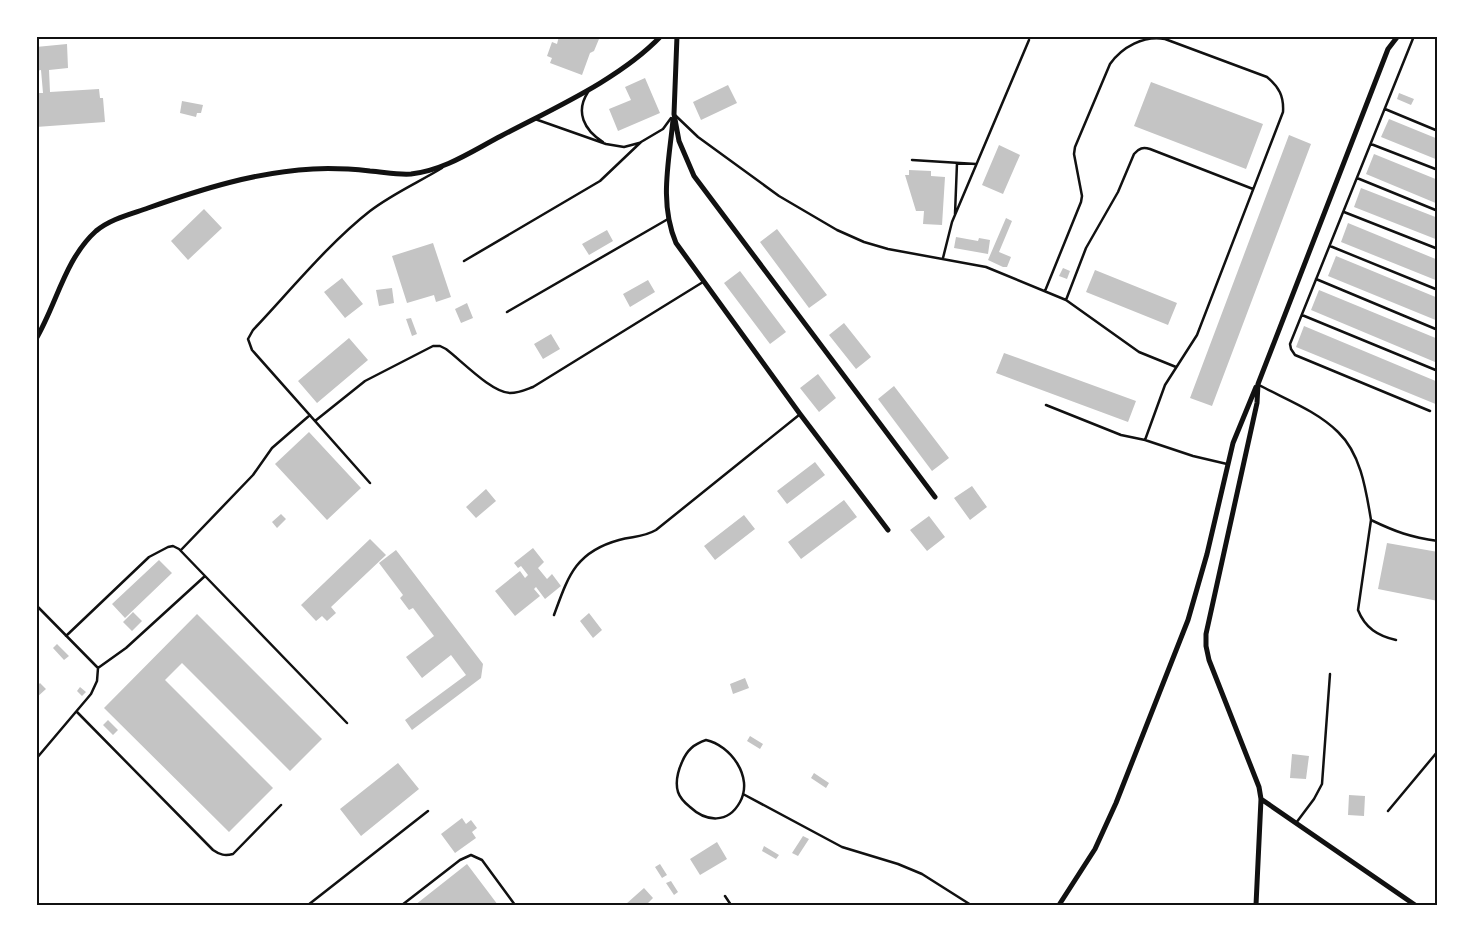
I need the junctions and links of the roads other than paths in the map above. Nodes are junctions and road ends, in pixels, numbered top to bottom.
1 (661, 36) edge
2 (677, 36) edge
3 (1398, 36) edge
4 (1414, 36) edge
5 (1029, 40) dead end
6 (595, 85) junction
7 (1385, 109) junction
8 (674, 114) junction
9 (534, 119) junction
10 (1438, 131) edge
11 (641, 142) junction
12 (606, 144) junction
13 (1371, 144) junction
14 (912, 160) dead end
15 (957, 163) junction
16 (449, 164) junction
17 (976, 164) junction
18 (1438, 170) edge
19 (1357, 178) junction
20 (1253, 189) junction
21 (1438, 211) edge
22 (1344, 212) junction
23 (955, 216) junction
24 (668, 219) junction
25 (1330, 246) junction
26 (1438, 249) edge
27 (943, 258) junction
28 (464, 261) dead end
29 (1316, 280) junction
30 (704, 281) junction
31 (1438, 290) edge
32 (1045, 291) junction
33 (1066, 300) junction
34 (507, 312) dead end
35 (1302, 315) junction
36 (1438, 330) edge
37 (36, 339) edge
38 (1176, 367) junction
39 (1438, 371) edge
40 (1258, 384) junction
41 (1046, 405) dead end
42 (1430, 411) dead end
43 (800, 414) junction
44 (310, 415) junction
45 (315, 421) junction
46 (1145, 440) junction
47 (1228, 464) junction
48 (370, 483) dead end
49 (935, 497) dead end
50 (1371, 520) junction
51 (888, 530) dead end
52 (1438, 541) edge
53 (180, 550) junction
54 (205, 576) junction
55 (36, 605) edge
56 (554, 615) dead end
57 (66, 636) junction
58 (1396, 640) dead end
59 (98, 668) junction
60 (1330, 674) dead end
61 (77, 712) junction
62 (347, 723) dead end
63 (1438, 750) edge
64 (36, 759) edge
65 (743, 794) junction
66 (1261, 799) junction
67 (281, 806) dead end
68 (428, 811) dead end
69 (1388, 811) dead end
70 (1296, 823) junction
71 (725, 896) dead end
72 (308, 905) edge
73 (402, 905) edge
74 (515, 905) edge
75 (731, 905) edge
76 (971, 905) edge
77 (1059, 905) edge
78 (1256, 905) edge
79 (1415, 905) edge

1 - 6 street
2 - 8 street
3 - 40 street
4 - 7 lane
5 - 17 lane
6 - 9 street
6 - 12 lane
7 - 10 lane
7 - 13 lane
8 - 11 lane
8 - 24 street
8 - 27 lane
8 - 49 street
9 - 12 lane
9 - 16 street
11 - 12 lane
11 - 28 lane
13 - 18 lane
13 - 19 lane
14 - 15 lane
15 - 17 lane
15 - 23 lane
16 - 37 street
16 - 44 lane
17 - 23 lane
19 - 21 lane
19 - 22 lane
20 - 32 lane
20 - 33 lane
20 - 38 lane
22 - 25 lane
22 - 26 lane
23 - 27 lane
24 - 30 street
24 - 34 lane
25 - 29 lane
25 - 31 lane
27 - 32 lane
29 - 35 lane
29 - 36 lane
30 - 43 street
30 - 45 lane
32 - 33 lane
33 - 38 lane
35 - 39 lane
35 - 42 lane
38 - 46 lane
40 - 47 street
40 - 50 lane
40 - 66 street
41 - 46 lane
43 - 51 street
43 - 56 lane
44 - 45 lane
44 - 53 lane
45 - 48 lane
46 - 47 lane
47 - 77 street
50 - 52 lane
50 - 58 lane
53 - 54 lane
53 - 57 lane
54 - 59 lane
54 - 62 lane
55 - 57 lane
57 - 59 lane
59 - 61 lane
60 - 70 lane
61 - 64 lane
61 - 67 lane
63 - 69 lane
65 - 65 lane
65 - 76 lane
66 - 70 street
66 - 78 street
68 - 72 lane
70 - 79 street
71 - 75 lane
73 - 74 lane

